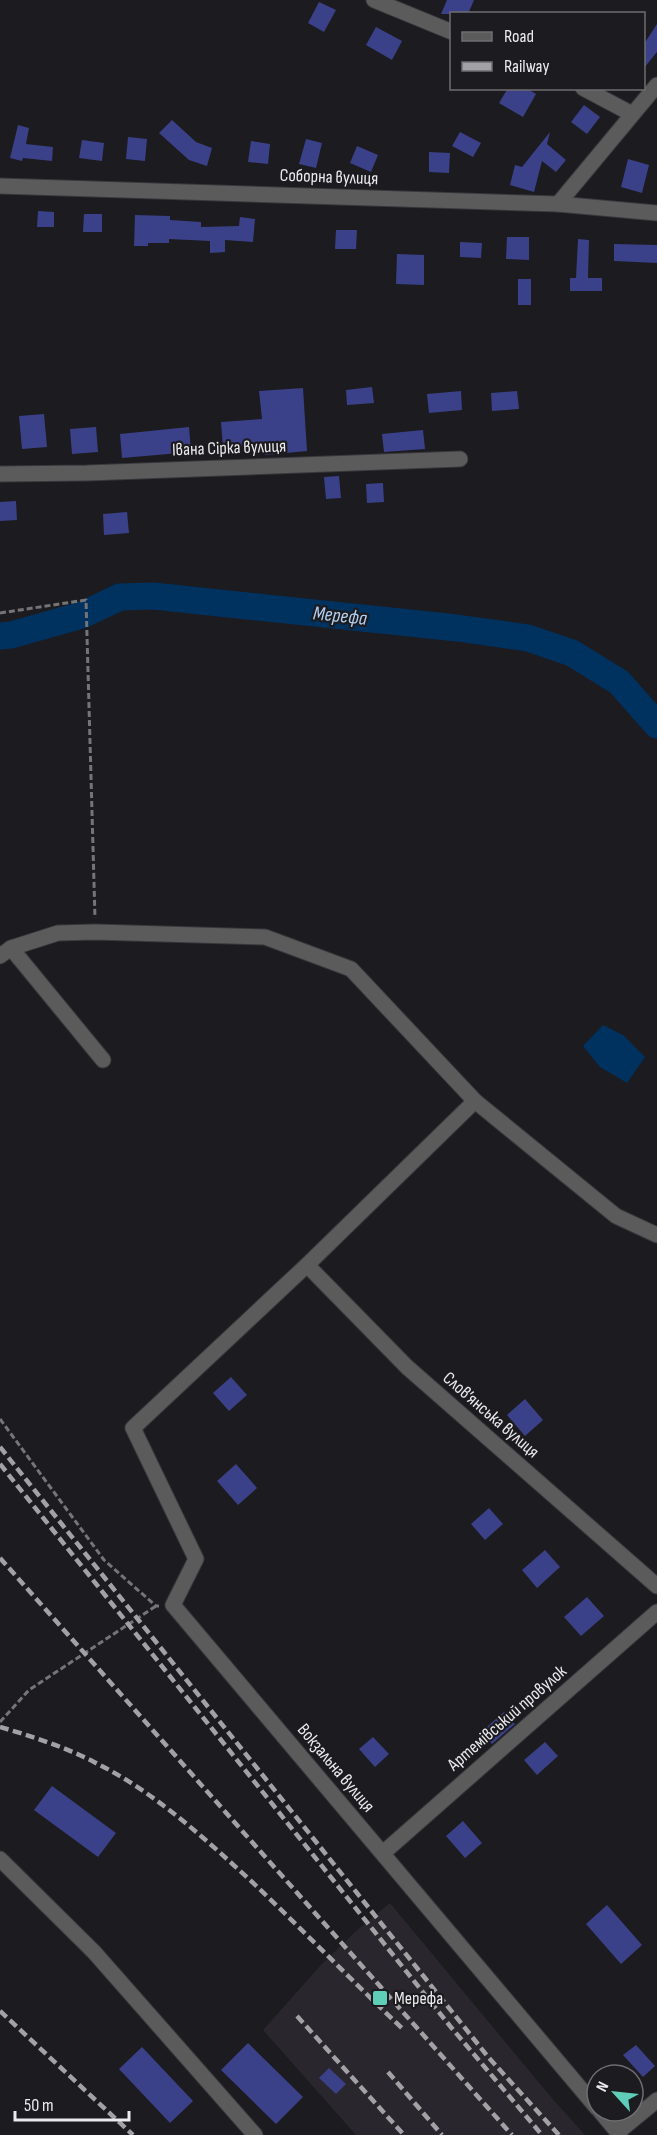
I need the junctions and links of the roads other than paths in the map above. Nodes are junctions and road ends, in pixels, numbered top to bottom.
1 (374, 0) edge
2 (450, 31) edge
3 (657, 85) edge
4 (587, 90) edge
5 (632, 114) junction
6 (0, 186) edge
7 (558, 204) junction
8 (657, 213) edge
9 (460, 459) dead end
10 (0, 474) edge
11 (6, 952) edge
12 (103, 1060) dead end
13 (475, 1101) junction
14 (657, 1235) edge
15 (307, 1265) junction
16 (657, 1586) edge
17 (657, 1612) edge
18 (383, 1853) junction
19 (0, 1859) edge
20 (585, 2094) edge
21 (657, 2100) edge
22 (619, 2134) edge
23 (255, 2135) edge

1 - 2 street
3 - 5 street
4 - 5 street
5 - 7 street
6 - 7 street, Соборна вулиця
7 - 8 street, Соборна вулиця
9 - 10 street, Івана Сірка вулиця
11 - 12 street
11 - 13 street
13 - 14 street
13 - 15 street
15 - 16 street, Слов’янська вулиця
15 - 18 street, Вокзальна вулиця
17 - 18 street, Артемівський провулок
18 - 20 street, Вокзальна вулиця
19 - 23 street
21 - 22 street

